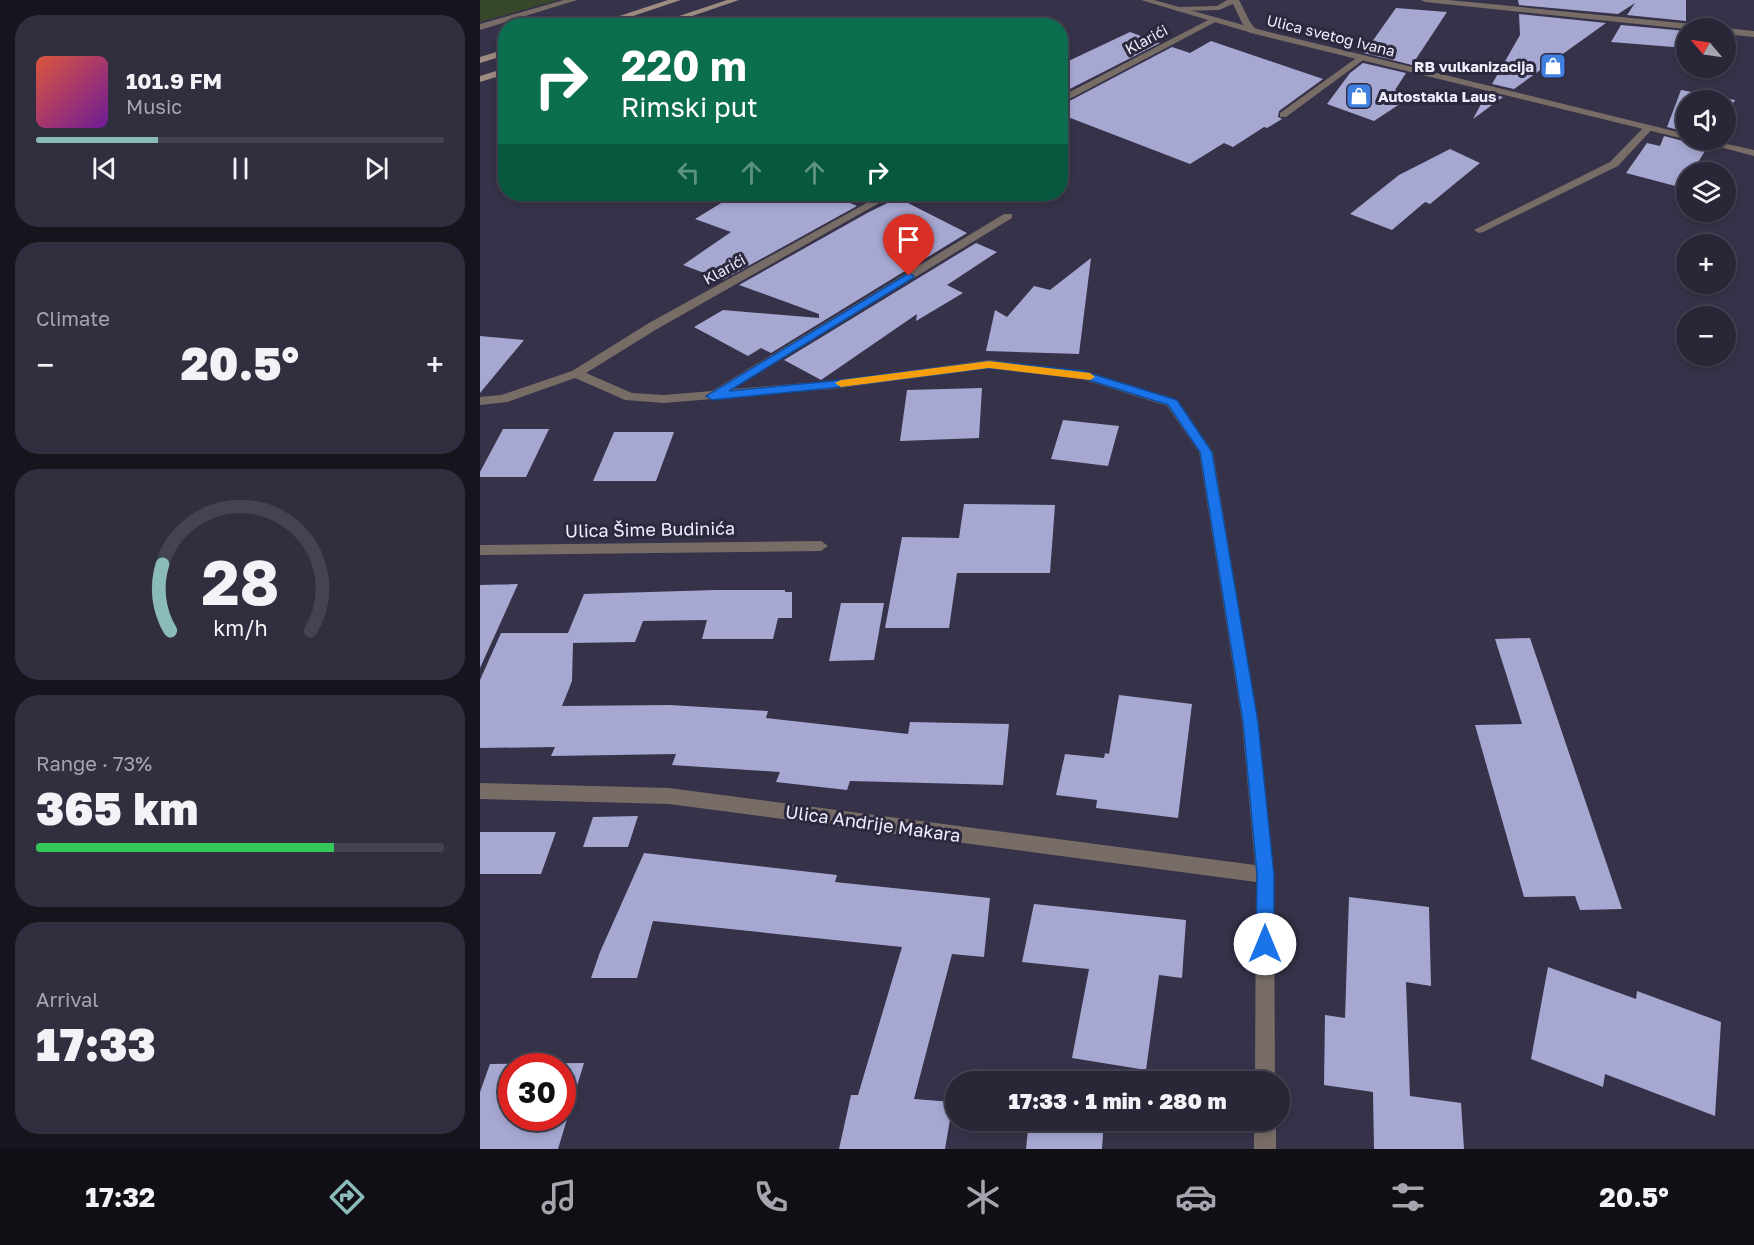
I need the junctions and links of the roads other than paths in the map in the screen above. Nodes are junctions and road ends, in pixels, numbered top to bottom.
1 (573, 0) edge
2 (677, 0) edge
3 (735, 0) edge
4 (1145, 0) edge
5 (1234, 0) edge
6 (1425, 0) edge
7 (1177, 9) junction
8 (511, 18) edge
9 (619, 18) edge
10 (678, 18) edge
11 (1215, 20) junction
12 (498, 22) edge
13 (1676, 25) edge
14 (480, 27) edge
15 (1253, 31) junction
16 (1736, 32) edge
17 (1754, 34) edge
18 (498, 54) edge
19 (1362, 58) junction
20 (480, 60) edge
21 (498, 73) edge
22 (480, 79) edge
23 (1068, 97) edge
24 (1282, 115) dead end
25 (1649, 127) junction
26 (1676, 134) edge
27 (1736, 149) edge
28 (1754, 153) edge
29 (877, 201) edge
30 (1008, 216) dead end
31 (1479, 230) dead end
32 (576, 374) junction
33 (712, 396) junction
34 (480, 401) edge
35 (821, 546) dead end
36 (480, 550) edge
37 (480, 791) edge
38 (1265, 875) junction
39 (1265, 1071) edge
40 (1265, 1131) edge
41 (1265, 1149) edge

1 - 8 street
2 - 9 main road
3 - 10 main road
4 - 7 street, Ulica svetog Ivana
5 - 7 street
5 - 15 street
6 - 13 street
7 - 11 street, Ulica svetog Ivana
11 - 15 street, Ulica svetog Ivana
11 - 23 street, Klarići
12 - 14 street
15 - 19 street, Ulica svetog Ivana
16 - 17 street
18 - 20 main road
19 - 24 street
19 - 25 street, Ulica svetog Ivana
21 - 22 main road
25 - 26 street, Ulica svetog Ivana
25 - 31 street
27 - 28 street
29 - 32 street, Klarići
30 - 33 street
32 - 33 street
32 - 34 street, Klarići
33 - 38 street
35 - 36 street, Ulica Šime Budinića
37 - 38 street, Ulica Andrije Makara
38 - 39 street
40 - 41 street

